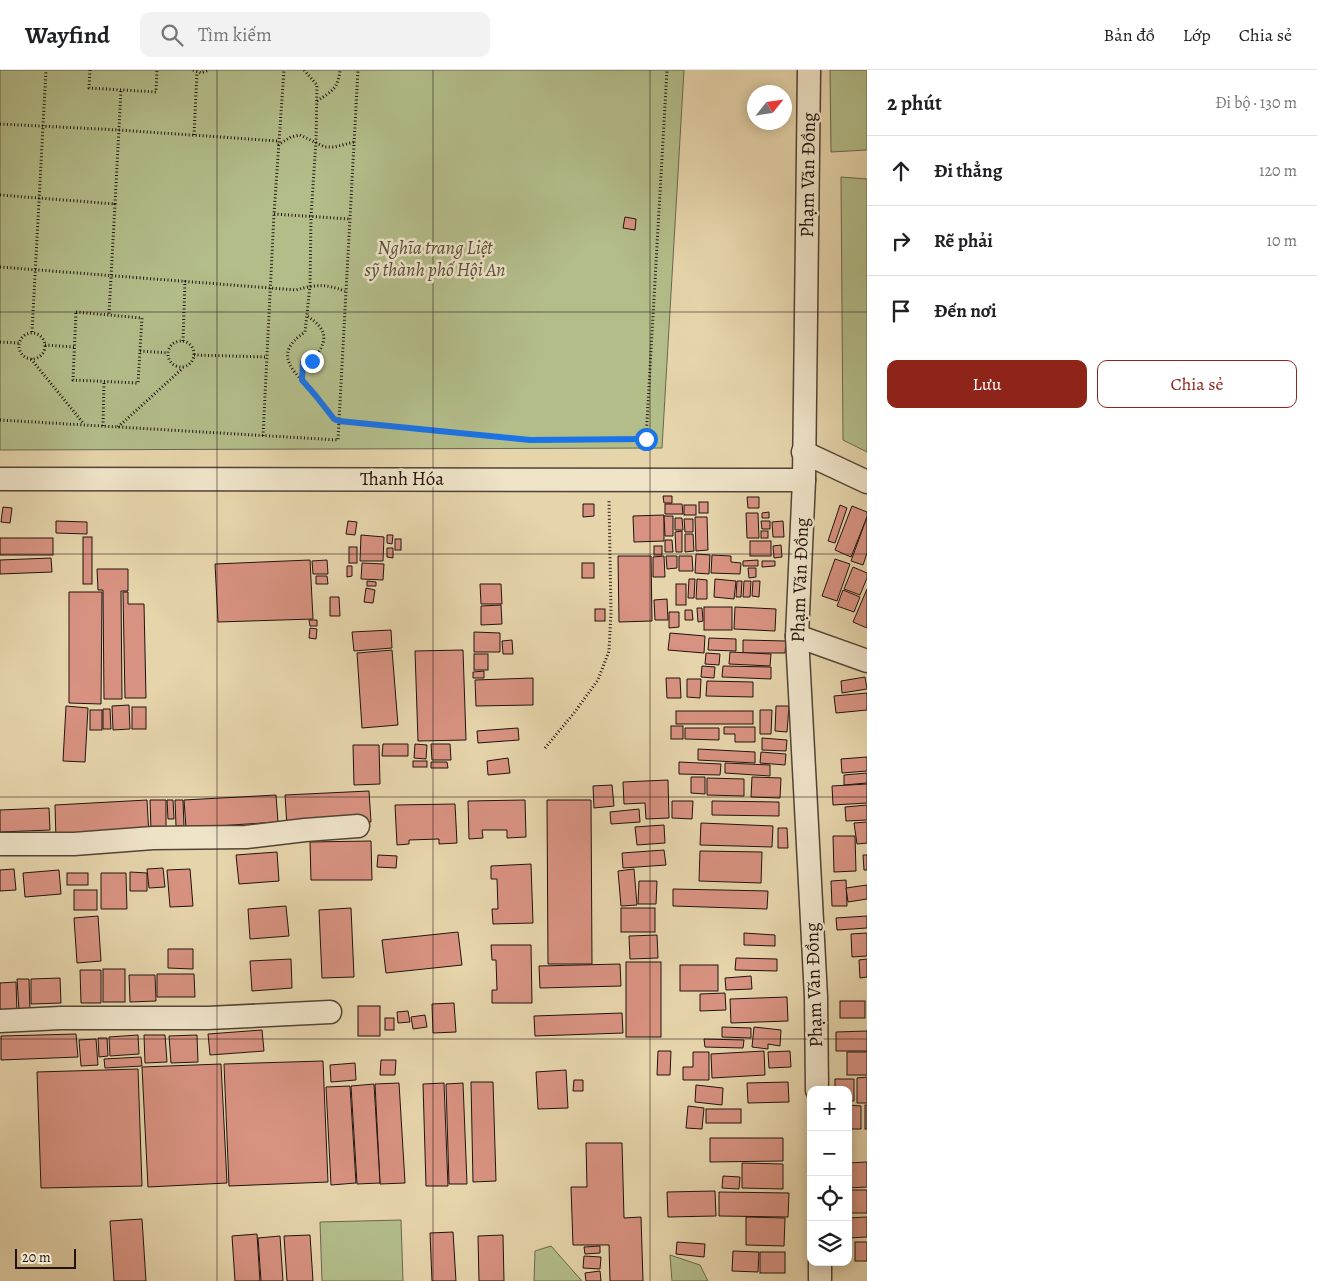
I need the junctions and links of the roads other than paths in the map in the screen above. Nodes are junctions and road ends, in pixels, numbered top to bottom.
1 (809, 70) edge
2 (803, 452) junction
3 (0, 479) edge
4 (804, 480) junction
5 (867, 482) edge
6 (797, 636) junction
7 (867, 661) edge
8 (358, 826) dead end
9 (0, 844) edge
10 (330, 1012) dead end
11 (0, 1021) edge
12 (817, 1086) edge
13 (820, 1266) edge
14 (820, 1281) edge

1 - 2 street, Phạm Văn Đồng
2 - 4 street, Phạm Văn Đồng
2 - 5 street
3 - 4 street, Thanh Hóa
4 - 6 street, Phạm Văn Đồng
6 - 7 street
6 - 12 street, Phạm Văn Đồng
8 - 9 street
10 - 11 street
13 - 14 street

